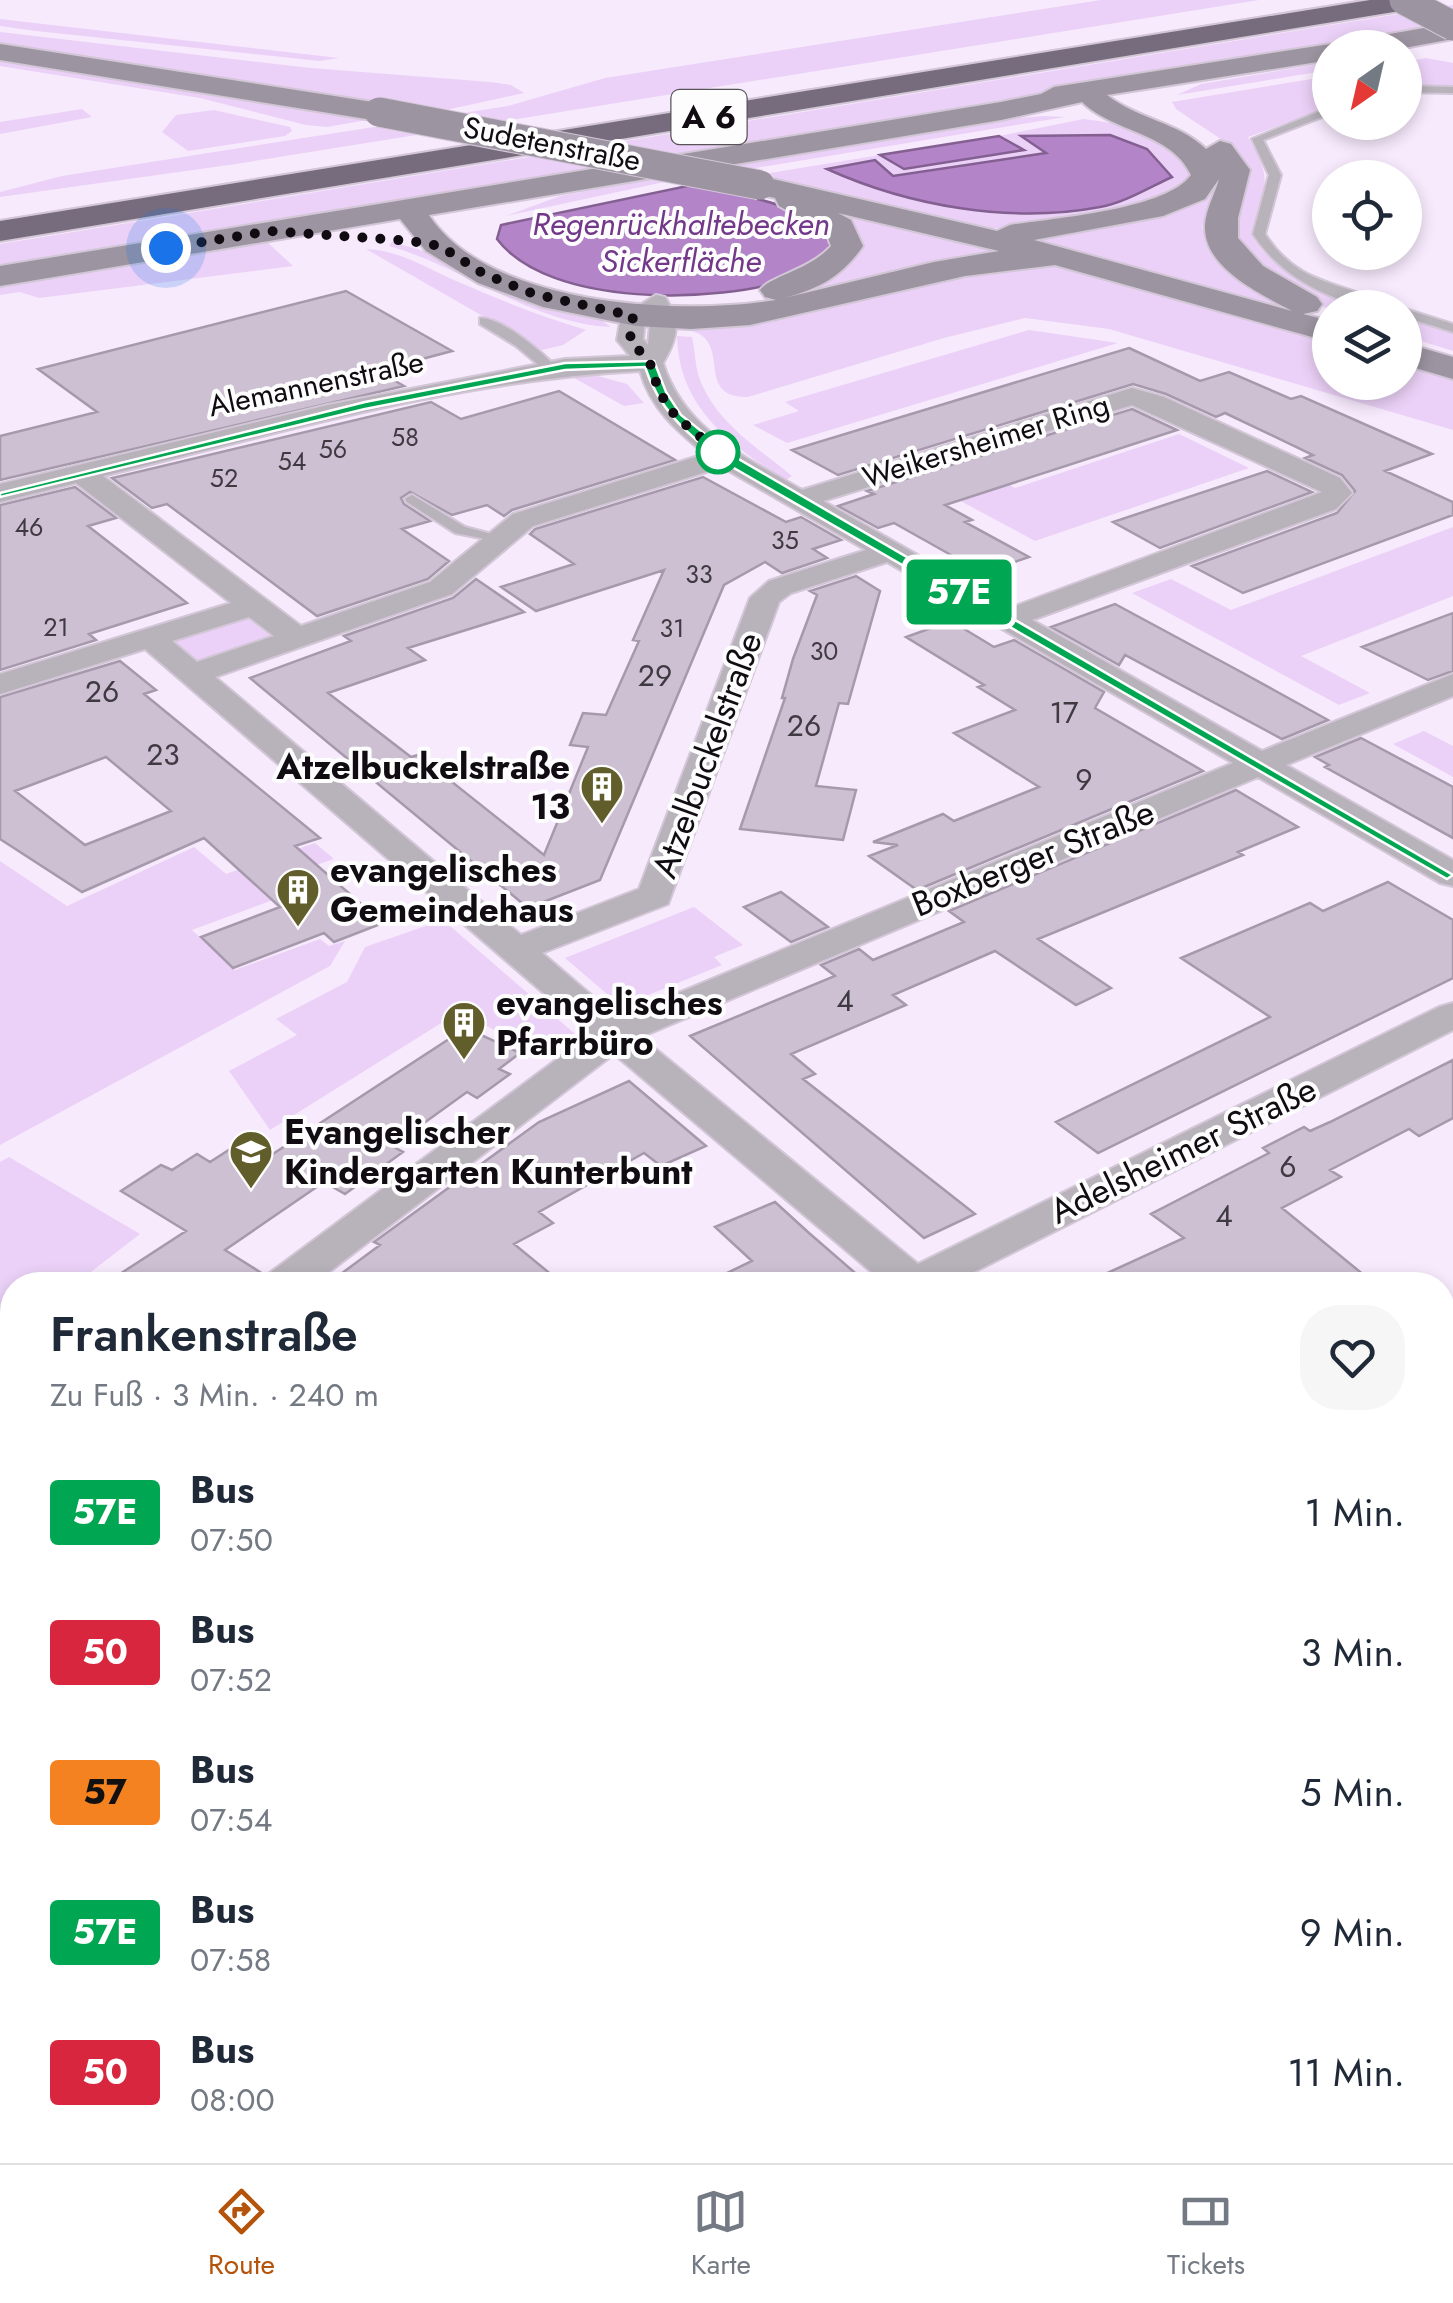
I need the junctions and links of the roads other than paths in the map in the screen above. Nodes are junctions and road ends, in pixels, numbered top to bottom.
1 (1317, 0) edge
2 (1404, 0) edge
3 (1418, 0) edge
4 (1452, 30) edge
5 (1422, 36) edge
6 (0, 52) edge
7 (1312, 55) edge
8 (1188, 76) junction
9 (1422, 89) edge
10 (1453, 90) edge
11 (1088, 92) junction
12 (1001, 112) junction
13 (1162, 117) junction
14 (1312, 117) edge
15 (1128, 119) junction
16 (894, 127) junction
17 (569, 182) junction
18 (760, 185) junction
19 (410, 208) junction
20 (0, 211) edge
21 (0, 231) edge
22 (270, 231) junction
23 (982, 237) junction
24 (440, 246) junction
25 (482, 247) junction
26 (1056, 255) junction
27 (0, 276) edge
28 (1339, 290) edge
29 (1312, 307) edge
30 (652, 312) junction
31 (1422, 318) edge
32 (484, 321) dead end
33 (1312, 327) edge
34 (1453, 328) edge
35 (1422, 359) edge
36 (650, 363) junction
37 (1453, 368) edge
38 (552, 369) junction
39 (725, 457) junction
40 (80, 472) junction
41 (0, 493) edge
42 (412, 499) dead end
43 (798, 500) junction
44 (496, 537) junction
45 (890, 552) junction
46 (253, 606) junction
47 (1007, 619) junction
48 (294, 637) junction
49 (150, 638) junction
50 (192, 674) junction
51 (0, 684) edge
52 (1453, 684) edge
53 (1260, 764) junction
54 (1453, 875) edge
55 (516, 950) junction
56 (1453, 1016) edge
57 (615, 1036) junction
58 (301, 1272) edge
59 (900, 1272) edge
60 (938, 1272) edge

1 - 20 highway, A 6
2 - 4 main road, bridge
3 - 21 highway, A 6
4 - 5 main road
6 - 18 main road, Sudetenstraße, bridge
7 - 8 main road
8 - 11 main road
8 - 13 main road
9 - 10 lane
11 - 12 main road
11 - 13 main road
11 - 15 main road
11 - 16 main road
12 - 15 main road
12 - 16 main road
13 - 29 main road
14 - 28 lane
15 - 23 main road
16 - 17 main road
17 - 19 main road
17 - 25 main road
18 - 23 main road, Sudetenstraße
18 - 30 main road
19 - 22 main road
19 - 24 main road
19 - 25 main road
22 - 24 main road
22 - 27 main road
23 - 26 main road, Sudetenstraße
24 - 30 main road
25 - 30 main road
26 - 30 main road
26 - 33 main road, Sudetenstraße
30 - 36 street
30 - 36 street
31 - 34 lane
32 - 38 lane
35 - 37 main road
36 - 38 street, Alemannenstraße
36 - 39 street
38 - 40 street, Alemannenstraße
39 - 43 street
39 - 44 street
40 - 41 street, Alemannenstraße
40 - 46 street
42 - 44 lane
43 - 45 street
43 - 47 street, Weikersheimer Ring
44 - 48 street
45 - 47 street
45 - 55 street, Atzelbuckelstraße
46 - 48 street
46 - 49 street
47 - 53 street
48 - 50 street
49 - 50 street
49 - 51 street
50 - 55 street
52 - 53 street, Boxberger Straße
53 - 54 street
53 - 57 street, Boxberger Straße
55 - 57 street
56 - 60 street, Adelsheimer Straße
57 - 58 street
57 - 59 street

